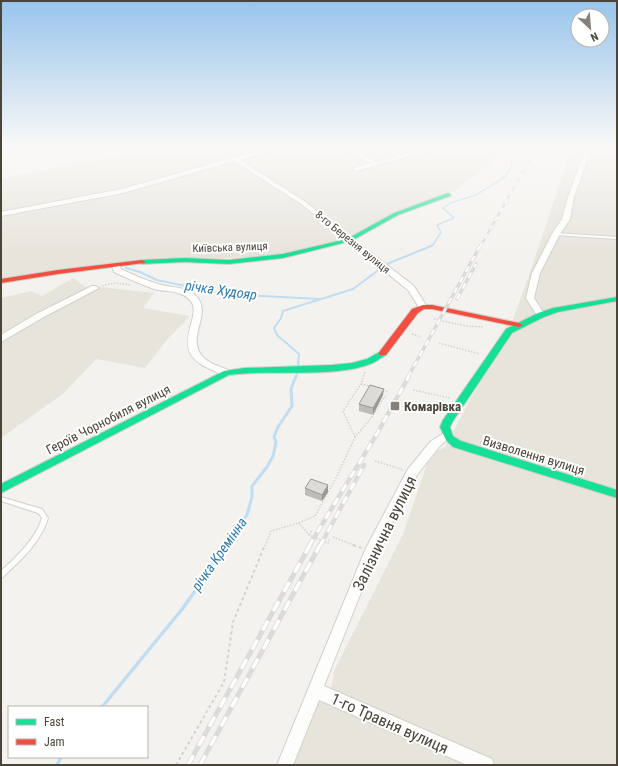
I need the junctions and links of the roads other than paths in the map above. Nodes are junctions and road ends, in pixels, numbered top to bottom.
1 (152, 183) edge
2 (272, 183) edge
3 (576, 183) edge
4 (448, 195) dead end
5 (1, 214) edge
6 (556, 234) junction
7 (617, 238) edge
8 (349, 240) junction
9 (116, 266) junction
10 (1, 281) edge
11 (95, 288) road end
12 (617, 299) edge
13 (423, 307) junction
14 (541, 315) junction
15 (518, 326) junction
16 (1, 339) edge
17 (227, 373) junction
18 (447, 435) junction
19 (1, 489) edge
20 (617, 494) edge
21 (1, 499) edge
22 (1, 575) edge
23 (315, 690) junction
24 (285, 765) edge
25 (486, 765) edge

1 - 5 street
2 - 8 street, 8-го Березня вулиця
3 - 6 street
4 - 8 street, Київська вулиця
6 - 7 lane
6 - 14 street
8 - 9 street, Київська вулиця
8 - 13 street, 8-го Березня вулиця
9 - 10 street, Київська вулиця
9 - 17 street
11 - 16 street
12 - 14 street
13 - 15 street
13 - 17 street, Героїв Чорнобиля вулиця
14 - 15 street
15 - 18 street
17 - 19 street, Героїв Чорнобиля вулиця
18 - 20 street, Визволення вулиця
18 - 23 street, Залізнична вулиця
21 - 22 lane
23 - 24 street, Залізнична вулиця
23 - 25 street, 1-го Травня вулиця

